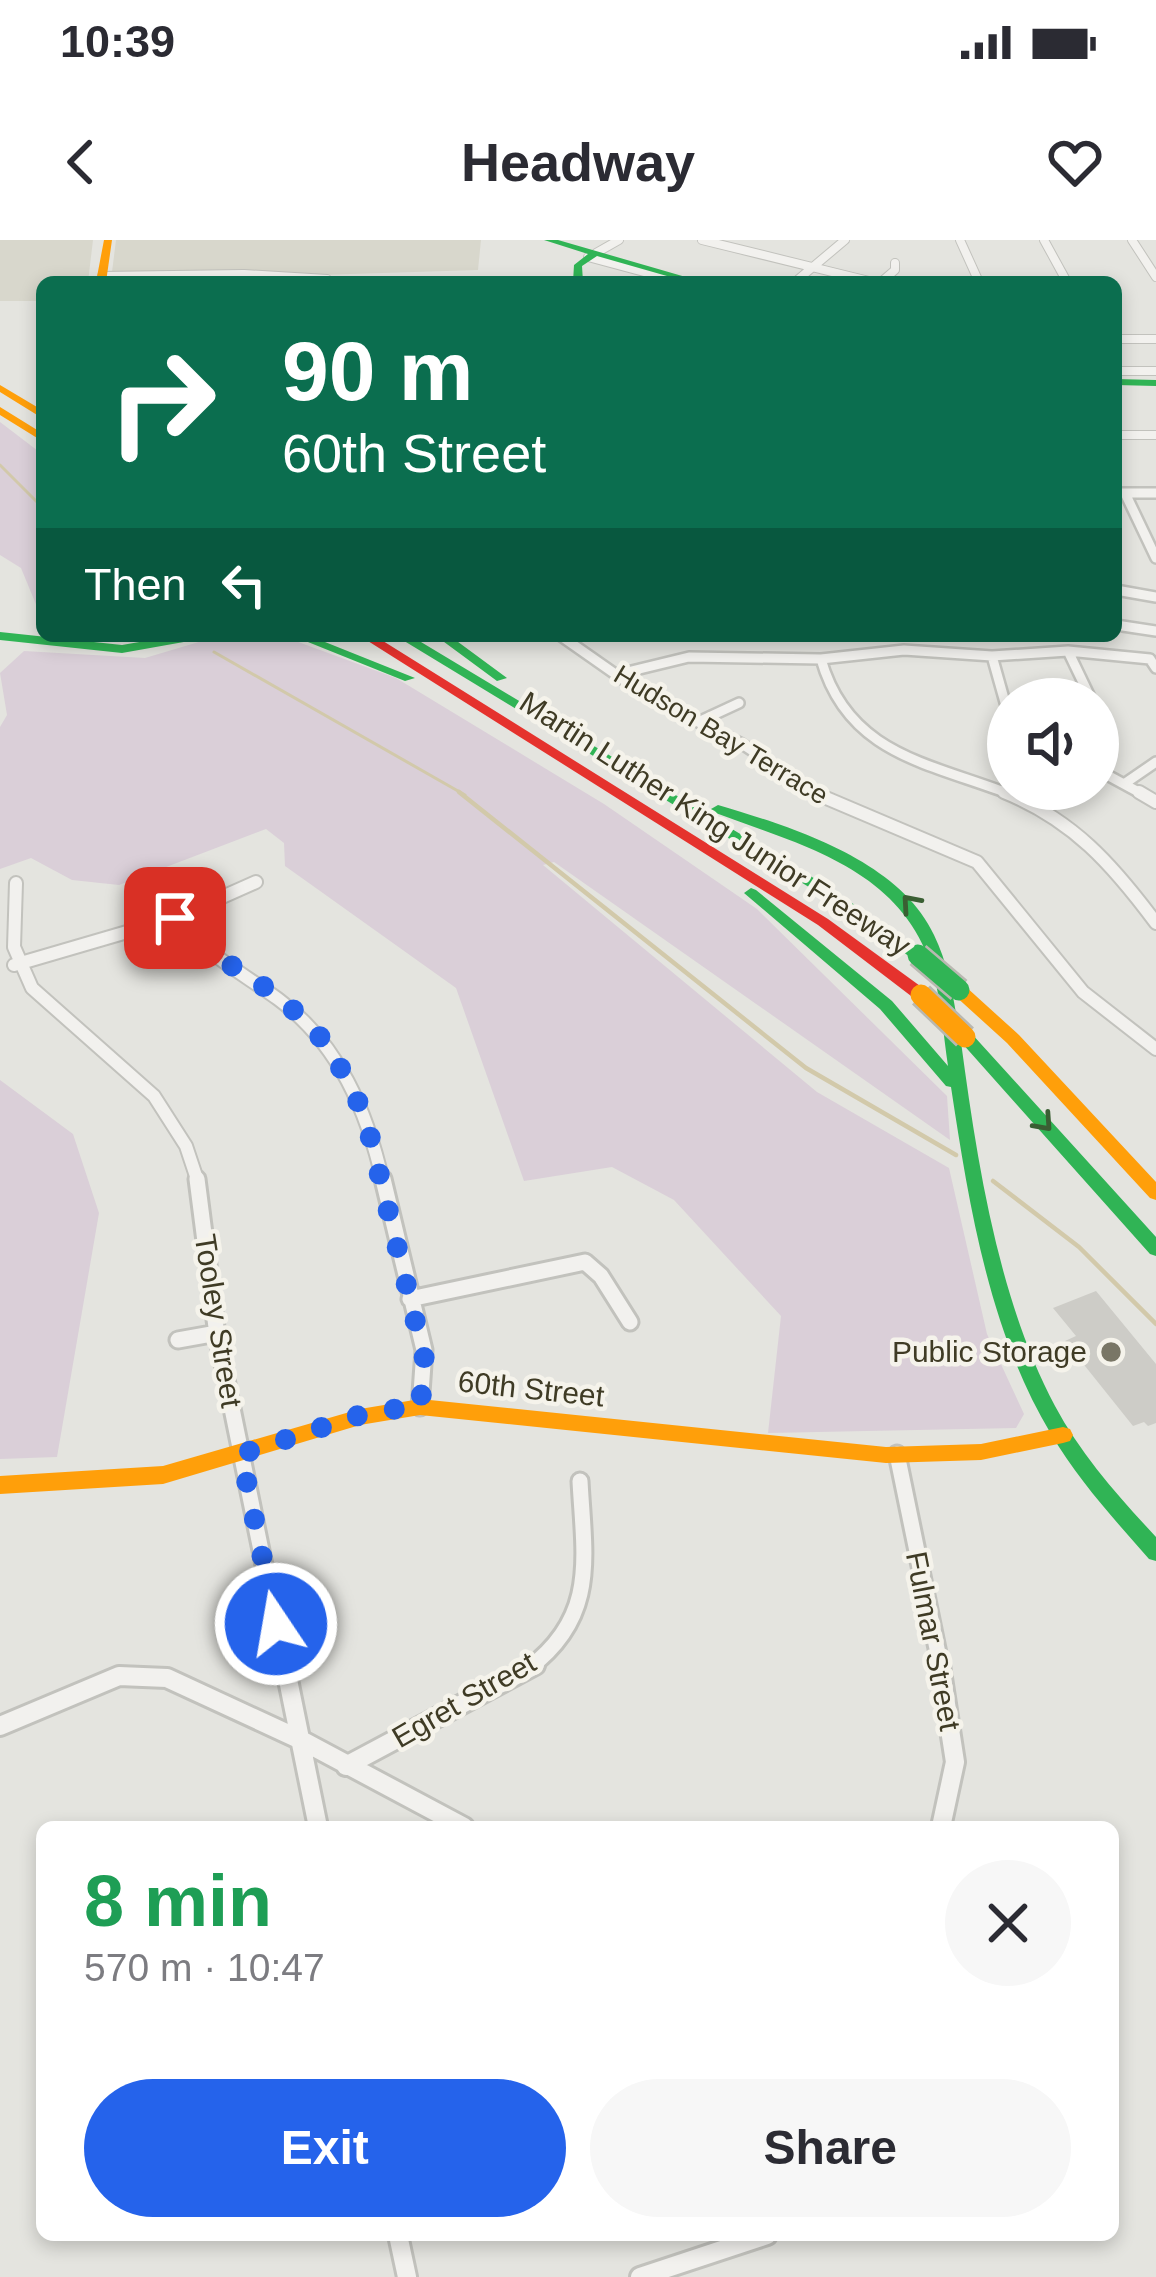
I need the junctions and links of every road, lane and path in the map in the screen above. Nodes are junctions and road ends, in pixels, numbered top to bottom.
1 (108, 240) edge
2 (548, 240) edge
3 (702, 240) edge
4 (844, 240) edge
5 (960, 240) edge
6 (1044, 240) edge
7 (1132, 240) edge
8 (601, 250) edge
9 (896, 263) dead end
10 (814, 266) junction
11 (102, 276) edge
12 (187, 276) edge
13 (277, 276) edge
14 (578, 276) edge
15 (666, 276) edge
16 (680, 276) edge
17 (696, 276) edge
18 (802, 276) edge
19 (853, 276) edge
20 (886, 276) edge
21 (976, 276) edge
22 (1064, 276) edge
23 (1156, 278) edge
24 (1122, 339) edge
25 (1156, 339) edge
26 (1122, 377) edge
27 (1156, 378) edge
28 (0, 387) edge
29 (36, 408) edge
30 (0, 410) edge
31 (36, 434) edge
32 (1156, 434) edge
33 (1122, 435) edge
34 (1122, 493) edge
35 (1156, 493) edge
36 (1122, 500) edge
37 (1156, 558) edge
38 (1122, 591) edge
39 (1156, 597) edge
40 (1122, 627) edge
41 (1156, 631) edge
42 (0, 636) edge
43 (36, 641) edge
44 (40, 642) edge
45 (174, 642) edge
46 (315, 642) edge
47 (376, 642) edge
48 (412, 642) edge
49 (450, 642) edge
50 (570, 642) edge
51 (913, 642) edge
52 (915, 650) junction
53 (1068, 651) junction
54 (992, 656) junction
55 (820, 659) junction
56 (1156, 668) edge
57 (620, 674) junction
58 (998, 678) edge
59 (1081, 678) edge
60 (739, 703) dead end
61 (548, 720) junction
62 (698, 722) junction
63 (520, 733) junction
64 (1156, 762) edge
65 (639, 776) junction
66 (1119, 781) edge
67 (1124, 784) junction
68 (1156, 802) edge
69 (657, 819) junction
70 (256, 882) dead end
71 (16, 883) dead end
72 (175, 918) junction
73 (1156, 923) edge
74 (14, 964) junction
75 (1156, 1049) edge
76 (960, 1095) junction
77 (1156, 1193) edge
78 (1156, 1249) edge
79 (410, 1299) junction
80 (630, 1322) dead end
81 (217, 1334) junction
82 (178, 1340) dead end
83 (420, 1407) junction
84 (1063, 1435) junction
85 (241, 1454) junction
86 (897, 1454) junction
87 (580, 1481) dead end
88 (0, 1486) edge
89 (1156, 1552) edge
90 (0, 1726) edge
91 (301, 1740) junction
92 (346, 1766) junction
93 (317, 1821) edge
94 (452, 1821) edge
95 (942, 1821) edge
96 (399, 2241) edge
97 (749, 2241) edge
98 (407, 2277) edge
99 (640, 2277) edge

1 - 11 main road
2 - 8 main road
3 - 10 street
4 - 10 street
5 - 21 street
6 - 22 street
7 - 23 street
8 - 14 main road
8 - 15 street
8 - 16 main road
8 - 17 main road
9 - 20 street
10 - 18 street
10 - 19 street
12 - 13 street
24 - 25 street
26 - 27 main road
28 - 29 main road
30 - 31 main road
32 - 33 street
34 - 35 street
36 - 37 street
38 - 39 street
40 - 41 street
42 - 43 main road
44 - 45 main road
46 - 63 main road
47 - 63 main road, Martin Luther King Junior Freeway
48 - 61 main road, Martin Luther King Junior Freeway
49 - 61 main road
50 - 57 street, Hudson Bay Terrace
51 - 52 street
52 - 54 street
52 - 55 street
53 - 54 street
53 - 56 street
53 - 59 street
54 - 58 street
55 - 57 street
55 - 73 street
57 - 62 street, Hudson Bay Terrace
60 - 62 street
61 - 65 main road, Martin Luther King Junior Freeway
62 - 75 street, Hudson Bay Terrace
63 - 69 main road, Martin Luther King Junior Freeway
64 - 67 street
76 -> 65 main road
65 - 77 main road, Martin Luther King Junior Freeway, bridge
66 - 67 street
67 - 68 street
69 - 76 main road
69 -> 78 main road, Martin Luther King Junior Freeway, bridge
70 - 72 street
71 - 74 street
72 - 74 street
72 - 79 street
74 - 81 street, Tooley Street
76 - 84 main road
79 - 80 street
79 - 83 street
81 - 82 street
81 - 85 street, Tooley Street
83 - 85 main road, 60th Street
83 - 86 main road, 60th Street
84 - 86 main road, 60th Street
84 - 89 main road
85 - 88 main road, 60th Street
85 - 91 street, Tooley Street
86 - 95 street, Fulmar Street
87 - 92 street, Egret Street
90 - 91 street
91 - 92 street
91 - 93 street, Tooley Street
92 - 94 street
96 - 98 street
97 - 99 street

